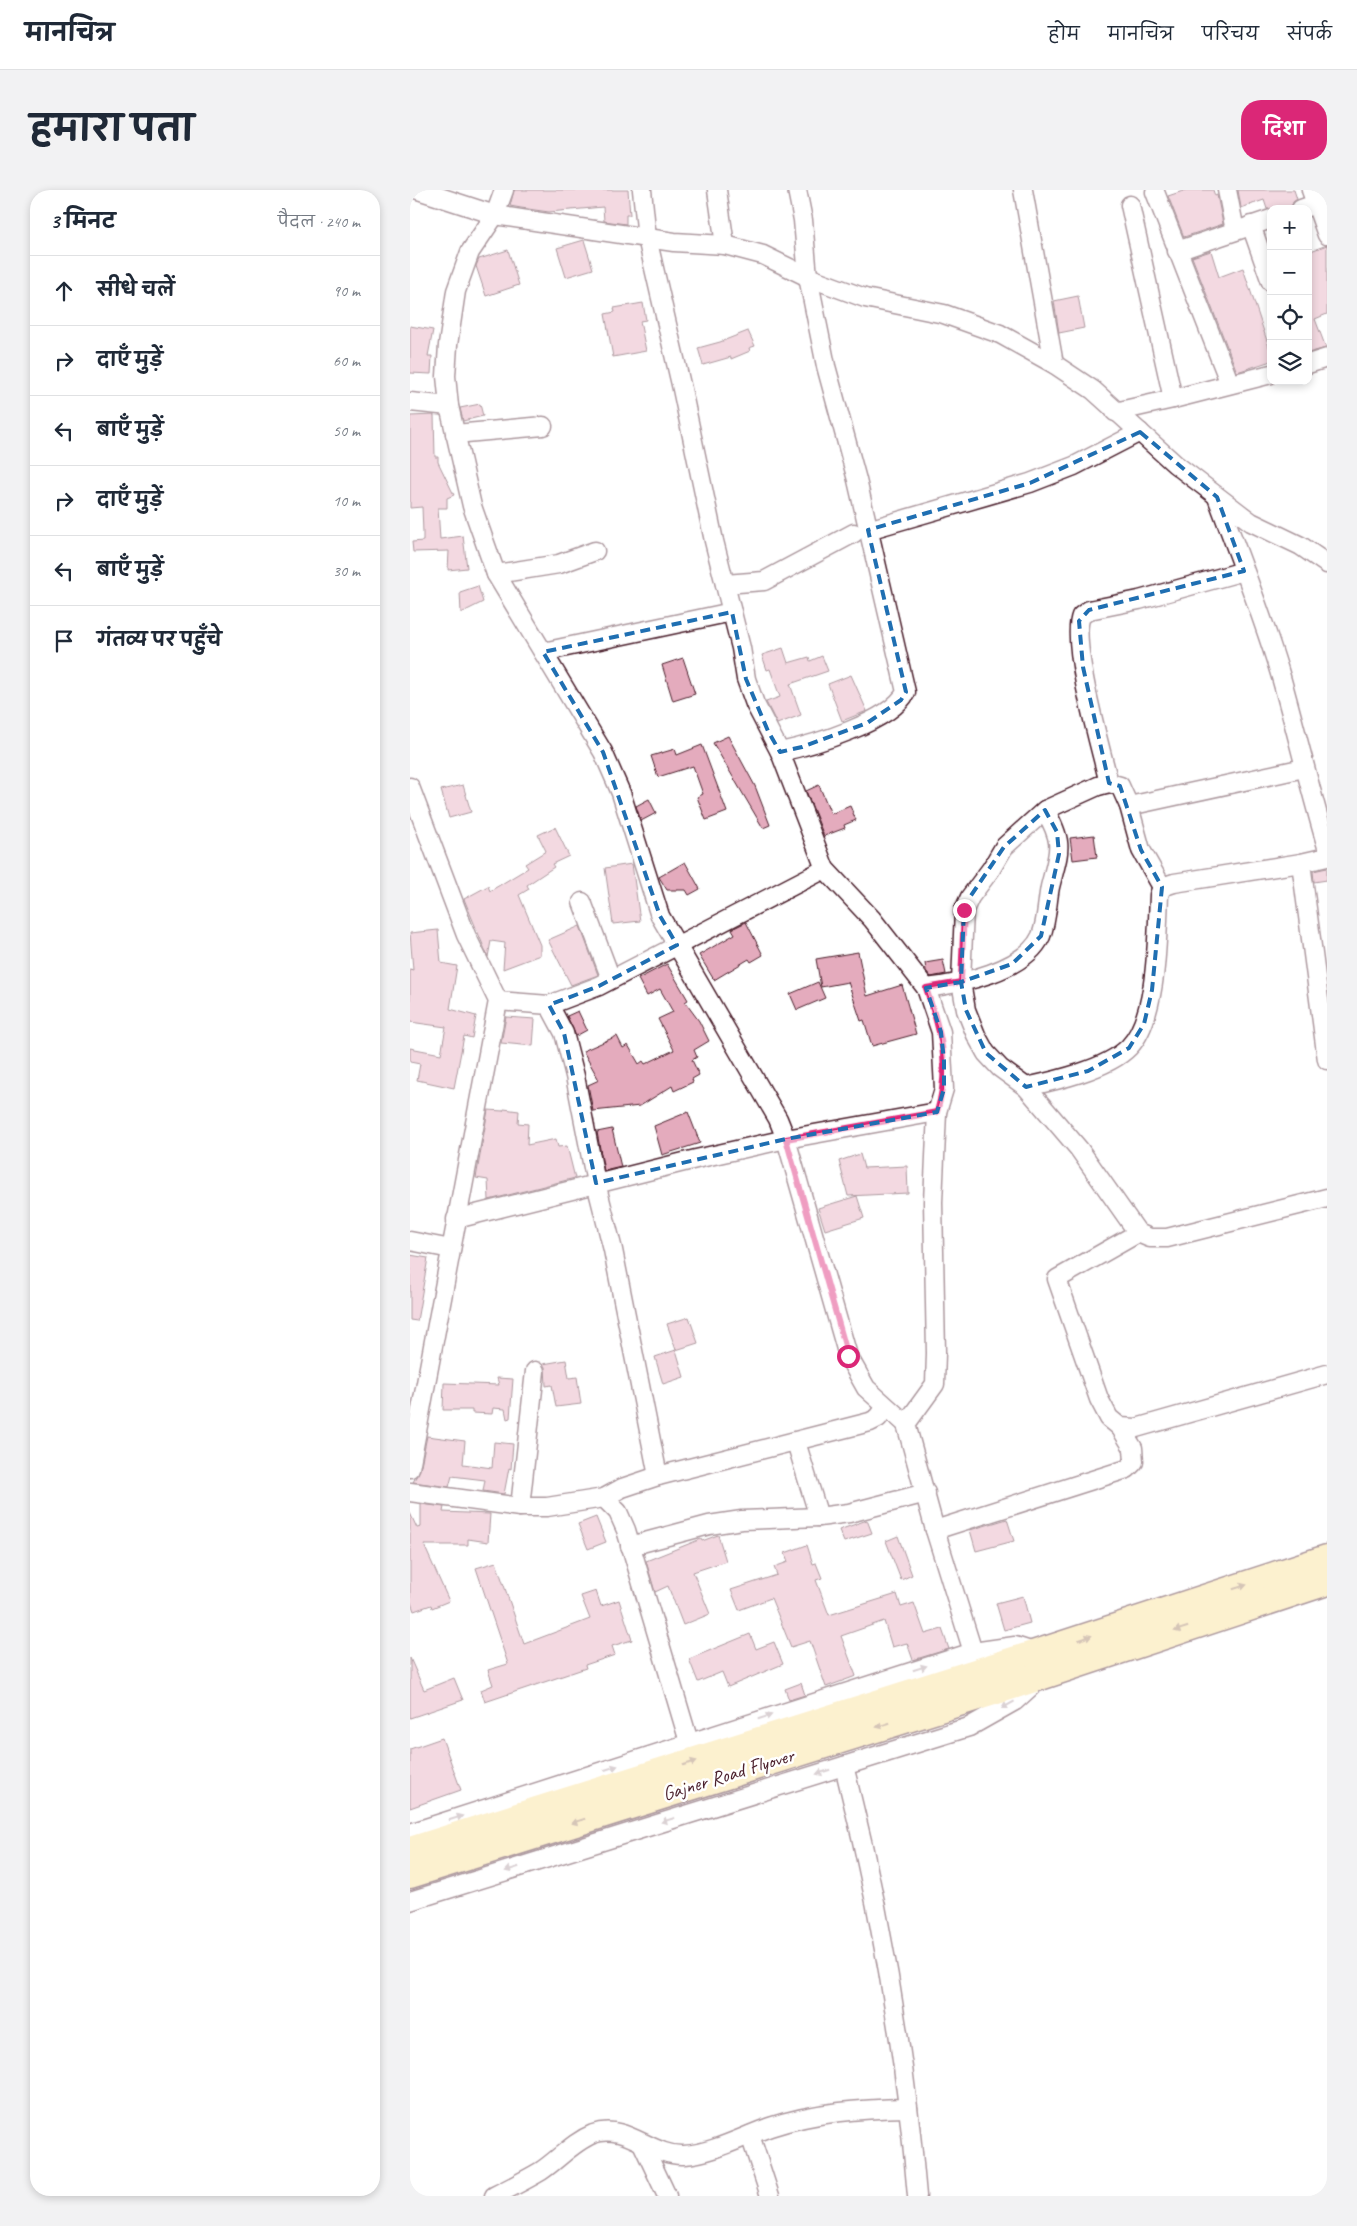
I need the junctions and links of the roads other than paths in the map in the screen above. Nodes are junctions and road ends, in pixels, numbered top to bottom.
1 (418, 190) edge
2 (504, 190) edge
3 (642, 190) edge
4 (717, 190) edge
5 (797, 190) edge
6 (1022, 190) edge
7 (1227, 190) edge
8 (1154, 192) dead end
9 (1314, 201) edge
10 (1130, 204) dead end
11 (495, 215) junction
12 (1267, 220) edge
13 (1243, 228) junction
14 (1327, 235) edge
15 (647, 238) junction
16 (725, 245) junction
17 (1177, 251) junction
18 (1267, 274) edge
19 (808, 277) junction
20 (1327, 358) edge
21 (1312, 363) edge
22 (1054, 364) junction
23 (1267, 375) edge
24 (1230, 384) junction
25 (1173, 400) junction
26 (410, 402) edge
27 (449, 406) junction
28 (1115, 412) junction
29 (543, 426) dead end
30 (1140, 432) junction
31 (455, 434) junction
32 (1217, 497) junction
33 (861, 532) junction
34 (595, 551) dead end
35 (1327, 564) edge
36 (1244, 570) junction
37 (496, 574) junction
38 (725, 584) junction
39 (732, 612) junction
40 (543, 652) junction
41 (780, 752) junction
42 (1304, 768) junction
43 (1109, 783) junction
44 (410, 786) edge
45 (1129, 806) junction
46 (1045, 810) junction
47 (1327, 847) edge
48 (1327, 857) edge
49 (1301, 863) junction
50 (825, 869) junction
51 (1162, 887) junction
52 (582, 902) dead end
53 (677, 944) junction
54 (611, 979) junction
55 (961, 982) junction
56 (926, 988) junction
57 (498, 1001) junction
58 (549, 1005) junction
59 (1324, 1020) edge
60 (1327, 1060) edge
61 (1026, 1087) junction
62 (937, 1112) junction
63 (786, 1139) junction
64 (596, 1183) junction
65 (1327, 1198) edge
66 (456, 1219) junction
67 (1138, 1233) junction
68 (410, 1241) edge
69 (451, 1249) junction
70 (535, 1371) dead end
71 (1327, 1374) edge
72 (886, 1407) junction
73 (906, 1424) junction
74 (1120, 1427) junction
75 (796, 1442) junction
76 (410, 1468) edge
77 (658, 1476) junction
78 (410, 1492) edge
79 (926, 1493) junction
80 (604, 1498) junction
81 (520, 1507) junction
82 (819, 1517) junction
83 (935, 1530) junction
84 (630, 1546) junction
85 (1327, 1559) edge
86 (1327, 1581) edge
87 (973, 1652) junction
88 (1042, 1664) junction
89 (1005, 1675) junction
90 (689, 1742) junction
91 (844, 1766) junction
92 (410, 1833) edge
93 (410, 1851) edge
94 (410, 1874) edge
95 (410, 1900) edge
96 (908, 2108) junction
97 (750, 2135) junction
98 (642, 2143) junction
99 (494, 2196) edge
100 (667, 2196) edge
101 (770, 2196) edge
102 (917, 2196) edge

1 - 11 street
2 - 11 street
3 - 15 street
4 - 16 street
5 - 19 street
6 - 22 street
7 - 13 street
8 - 17 street
9 - 14 street
10 - 25 street
11 - 15 street
11 - 27 street
12 - 13 street
13 - 17 street
13 - 18 street
15 - 16 street
15 - 38 street
16 - 19 street
17 - 24 street
19 - 22 street
19 - 33 street
20 - 21 street
22 - 28 street
23 - 24 street
24 - 25 street
25 - 28 street
26 - 27 street
27 - 31 street
28 - 30 street
29 - 31 street
30 - 32 street
30 - 33 street
31 - 37 street
32 - 35 street
32 - 36 street
33 - 38 street
33 - 41 street
34 - 37 street
36 - 42 street
36 - 43 street
37 - 40 street
38 - 39 street
39 - 40 street
39 - 41 street
40 - 53 street
41 - 50 street
42 - 45 street
42 - 47 street
43 - 45 street
43 - 46 street
44 - 57 street
45 - 51 street
46 - 55 street
46 - 55 street
48 - 49 street
49 - 51 street
49 - 59 street
50 - 53 street
50 - 56 street
51 - 61 street
52 - 54 street
53 - 54 street
53 - 63 street
54 - 58 street
55 - 56 street
55 - 61 street
56 - 62 street
57 - 58 street
57 - 66 street
58 - 64 street
59 - 60 street
61 - 67 street
62 - 63 street
62 - 73 street
63 - 64 street
63 - 72 street
64 - 66 street
64 - 77 street
65 - 67 street
66 - 69 street
67 - 74 street
68 - 69 street
69 - 76 street
70 - 81 street
71 - 74 street
72 - 73 street
72 - 75 street
73 - 79 street
74 - 83 street
75 - 77 street
75 - 82 street
77 - 80 street
78 - 81 street
79 - 82 street
79 - 83 street
80 - 81 street
80 - 84 street
82 - 84 street
83 - 87 street
84 - 90 street
88 -> 85 main road
86 -> 88 main road
87 - 88 street
90 -> 87 street
88 - 89 main road, Gajner Road Flyover
88 -> 91 street
93 -> 89 main road, Gajner Road Flyover
89 -> 94 main road, Gajner Road Flyover
92 -> 90 street
91 -> 95 street
91 - 96 street
96 - 97 street
96 - 102 street
97 - 98 street
97 - 101 street
98 - 99 street
98 - 100 street

